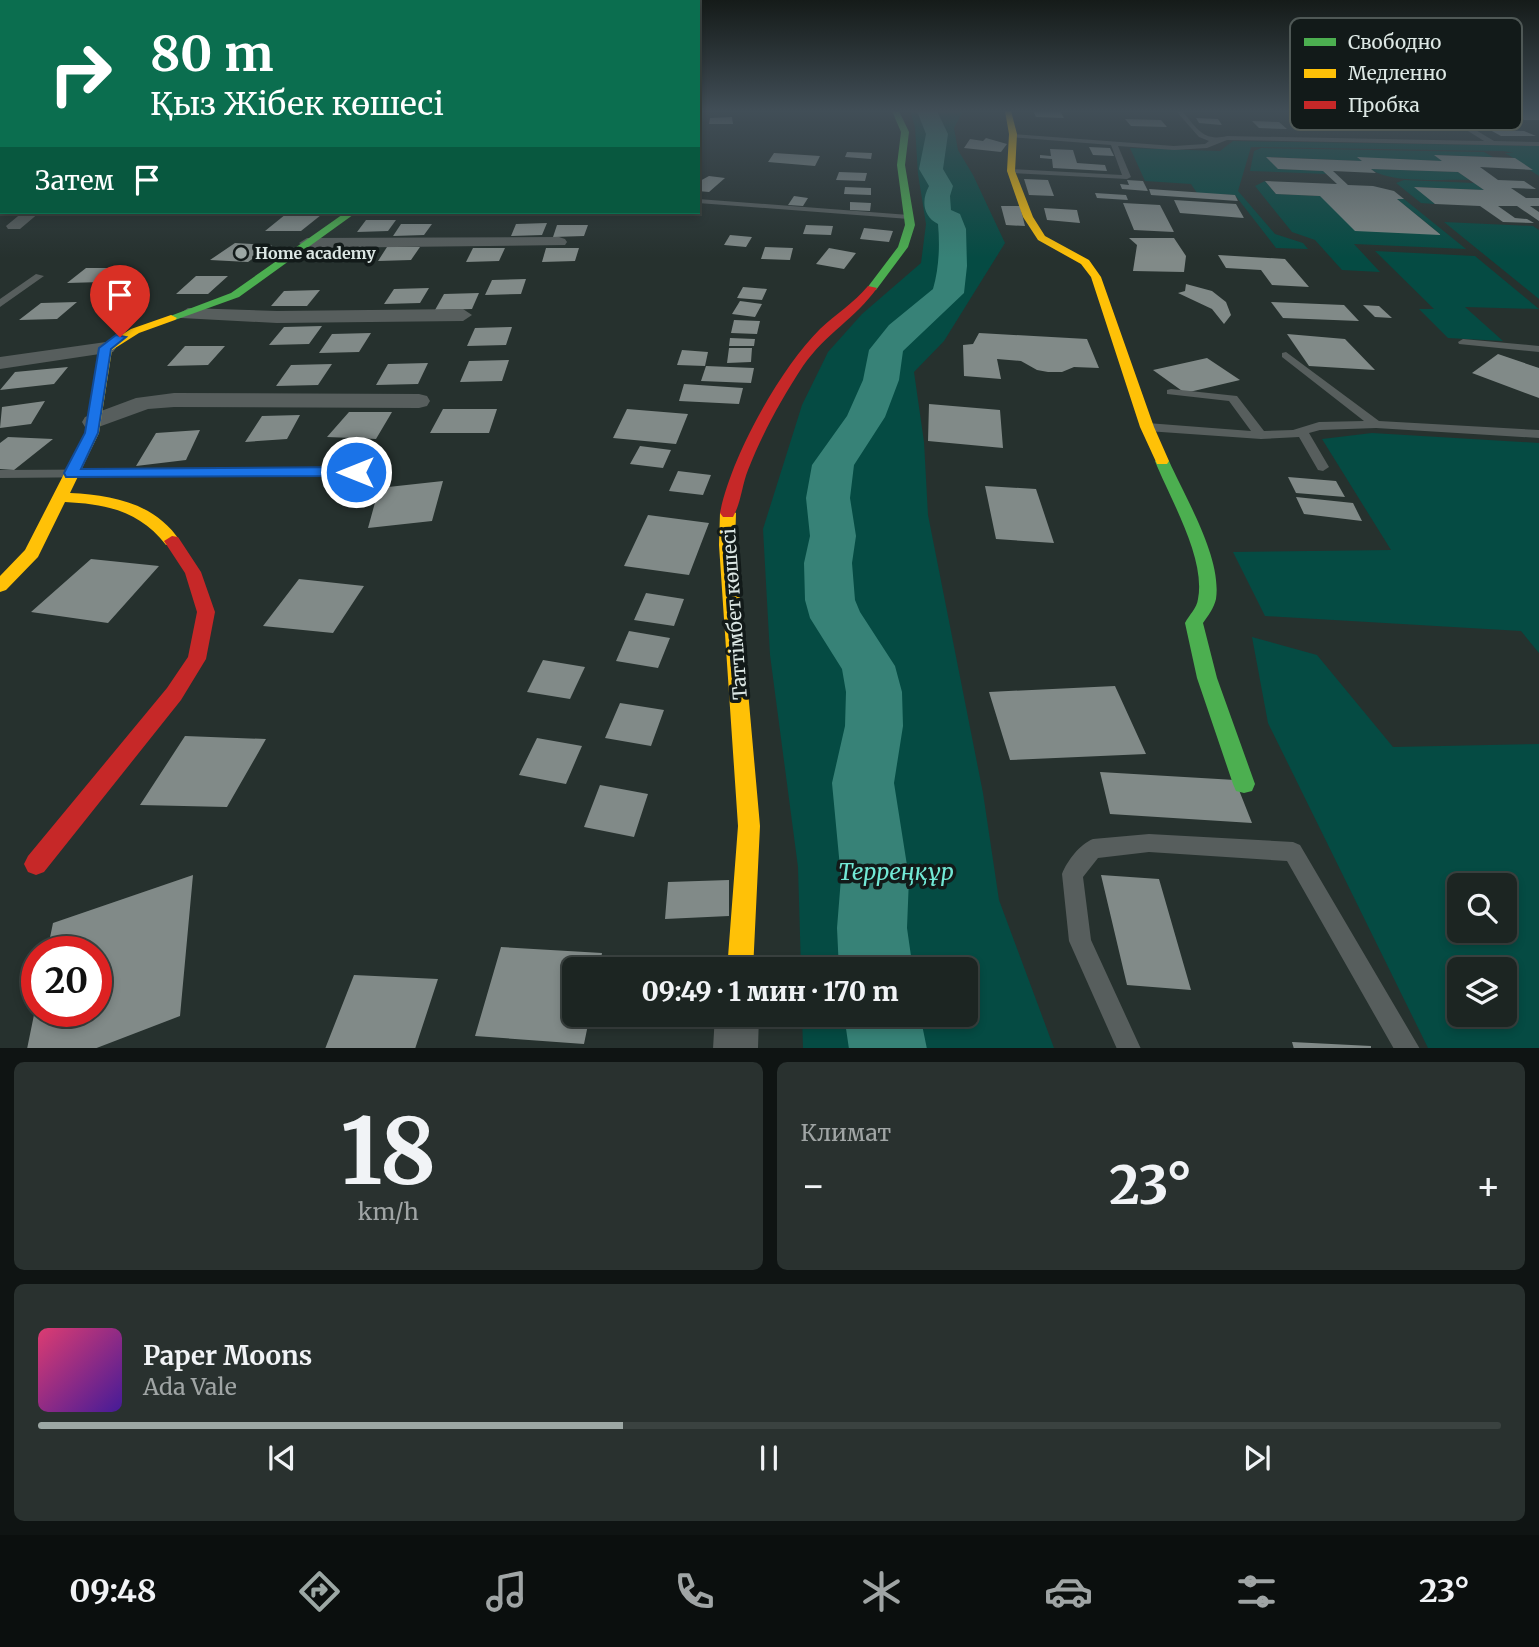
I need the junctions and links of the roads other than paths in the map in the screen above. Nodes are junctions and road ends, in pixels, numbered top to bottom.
1 (902, 160) edge
2 (1011, 160) edge
3 (1119, 160) edge
4 (1011, 171) junction
5 (700, 201) edge
6 (29, 214) edge
7 (349, 214) edge
8 (909, 217) junction
9 (14, 226) dead end
10 (559, 242) dead end
11 (307, 243) junction
12 (38, 276) dead end
13 (0, 304) edge
14 (188, 314) junction
15 (463, 316) dead end
16 (1463, 342) dead end
17 (106, 348) junction
18 (1539, 349) edge
19 (1286, 355) dead end
20 (0, 363) edge
21 (1171, 393) dead end
22 (419, 401) dead end
23 (93, 422) junction
24 (1376, 424) junction
25 (1147, 427) junction
26 (1301, 432) junction
27 (1539, 434) edge
28 (1261, 435) junction
29 (1323, 467) dead end
30 (356, 472) dead end
31 (72, 473) junction
32 (0, 474) edge
33 (60, 497) junction
34 (0, 586) edge
35 (1244, 784) dead end
36 (36, 864) dead end
37 (741, 957) edge
38 (736, 1027) edge
39 (734, 1048) edge
40 (1129, 1048) edge
41 (1408, 1048) edge

1 - 8 street, Таттімбет көшесі
2 - 4 street
3 - 4 lane
4 - 25 street
5 - 8 lane
6 - 9 street
7 - 11 street
8 - 37 street, Таттімбет көшесі
10 - 11 street
11 - 14 street
12 - 13 lane
14 - 15 street
14 - 17 street
16 - 18 lane
17 - 20 street
17 - 23 street
19 - 24 lane
21 - 28 lane
22 - 23 street
23 - 31 street
24 - 26 lane
24 - 27 lane
25 - 28 lane
25 - 35 street
26 - 28 lane
26 - 29 lane
30 - 31 lane
31 - 32 lane
31 - 33 street
33 - 34 street
33 - 36 street
38 - 39 street
40 - 41 lane

